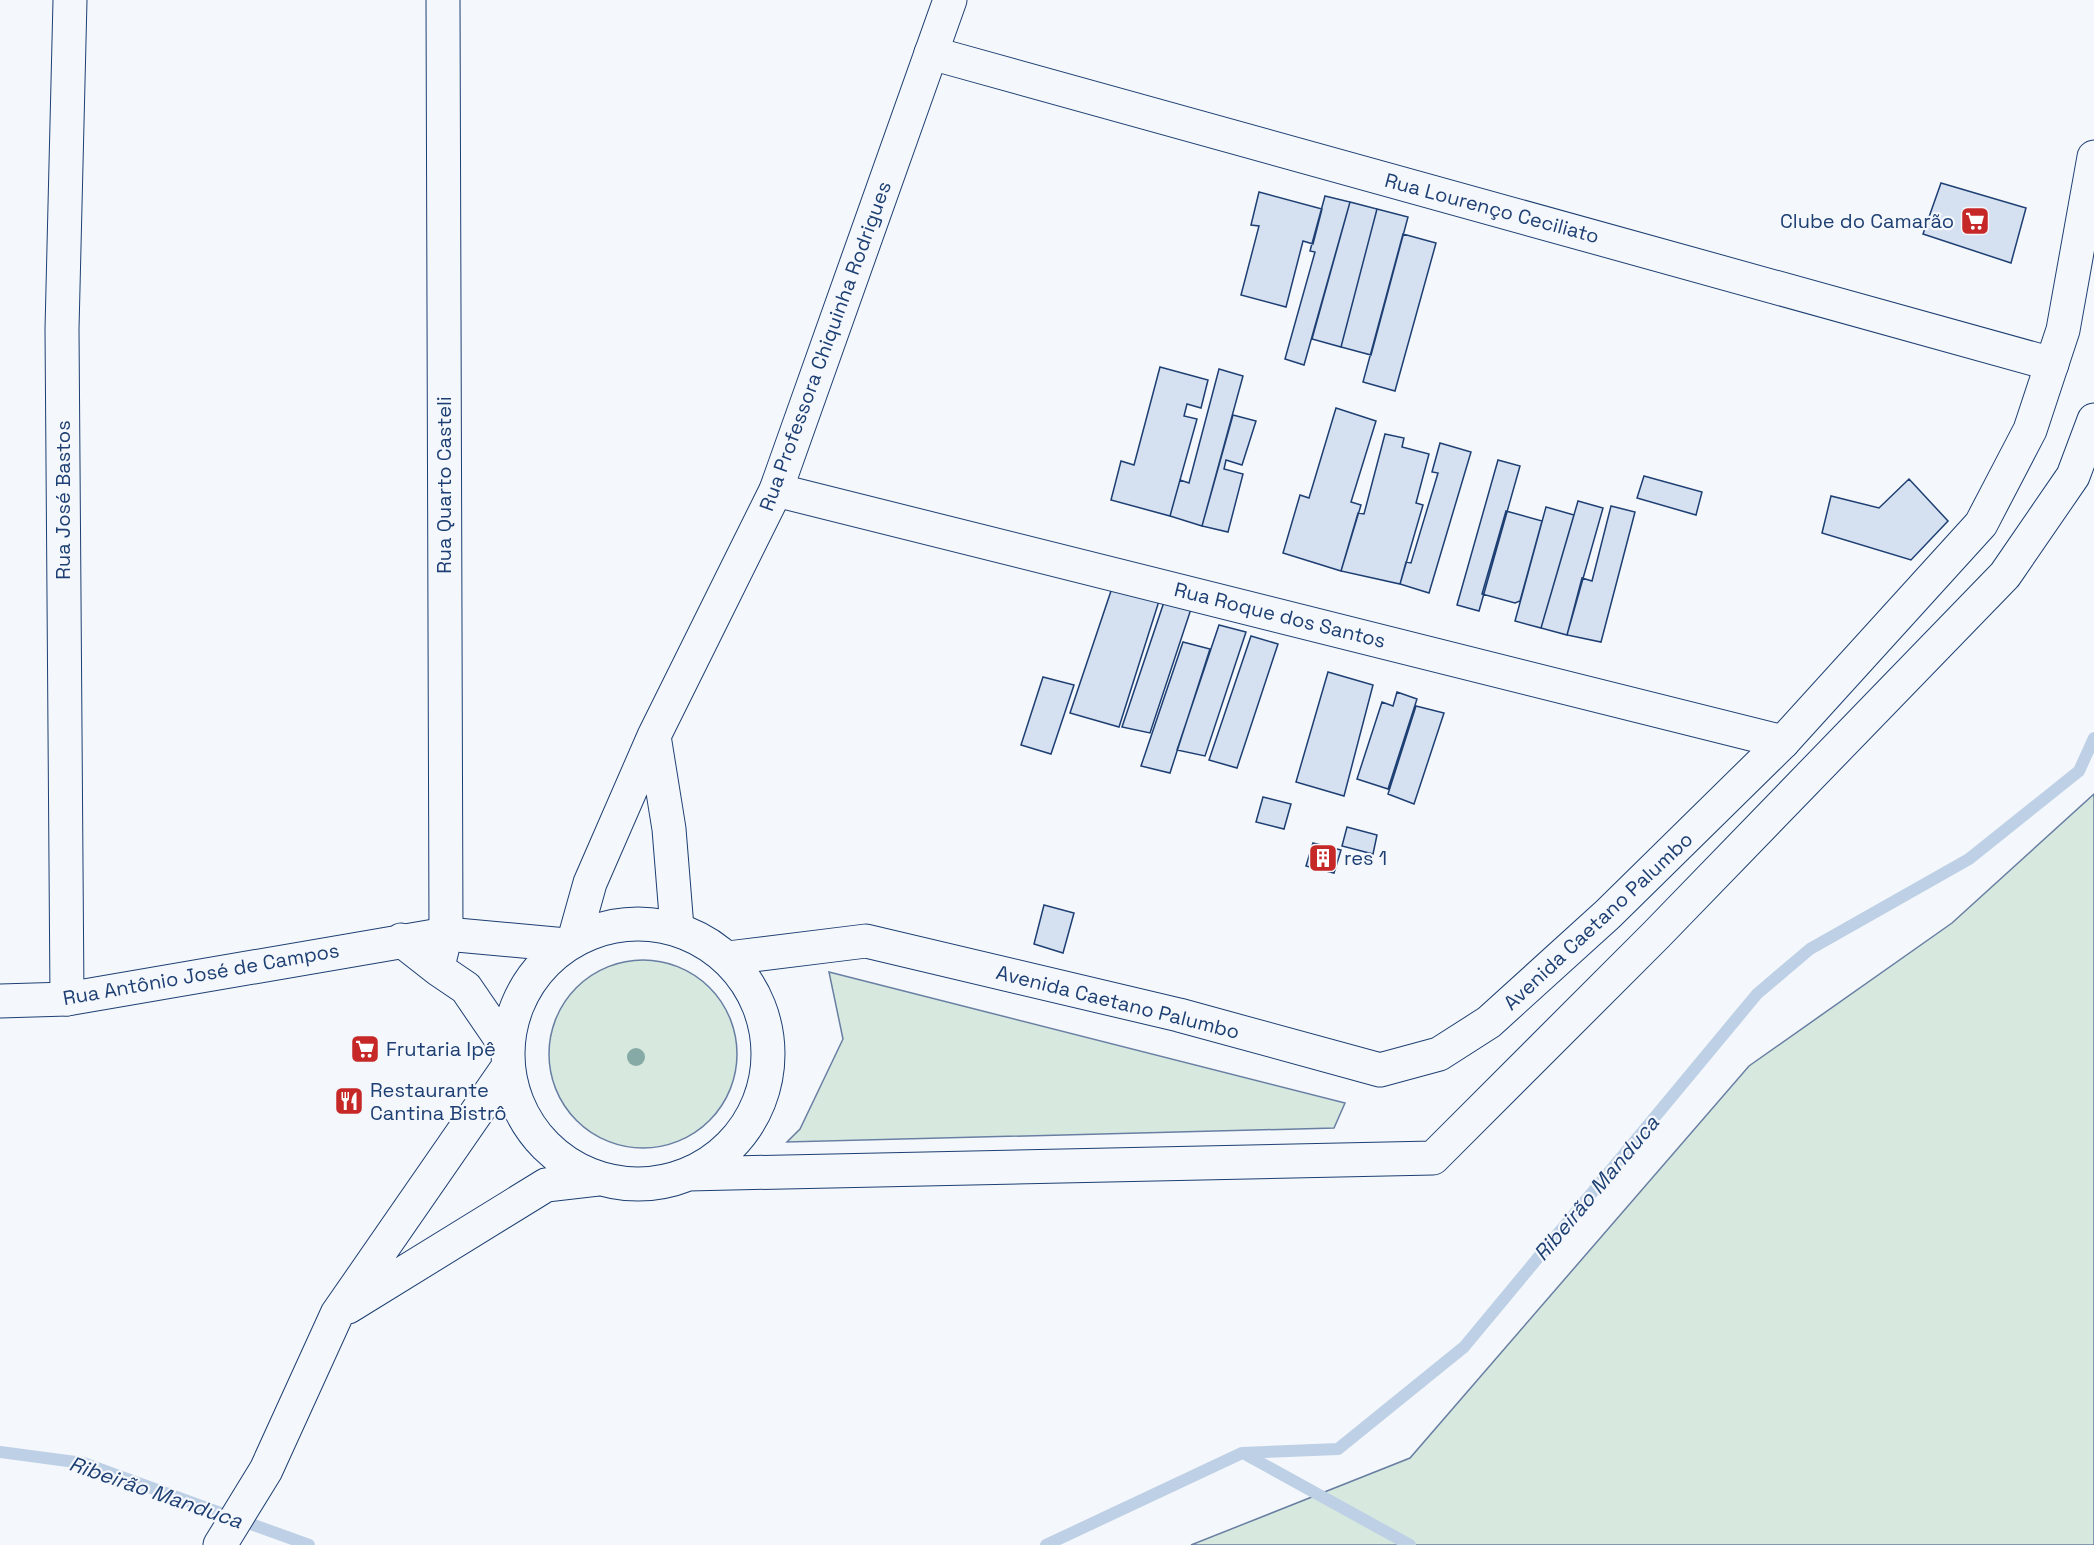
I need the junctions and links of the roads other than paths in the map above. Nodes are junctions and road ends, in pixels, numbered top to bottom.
1 (70, 0) edge
2 (443, 0) edge
3 (950, 0) edge
4 (932, 53) junction
5 (2094, 158) edge
6 (2052, 364) junction
7 (2094, 420) edge
8 (776, 490) junction
9 (654, 736) junction
10 (1783, 742) junction
11 (677, 928) junction
12 (446, 934) junction
13 (400, 940) junction
14 (570, 942) junction
15 (728, 958) junction
16 (438, 969) junction
17 (67, 999) junction
18 (0, 1001) edge
19 (508, 1058) junction
20 (688, 1174) junction
21 (598, 1179) junction
22 (337, 1314) junction
23 (220, 1545) edge

1 - 17 main road, Rua José Bastos
2 - 12 main road, Rua Quarto Casteli
3 - 4 main road, Rua Professora Chiquinha Rodrigues
4 - 6 main road, Rua Lourenço Ceciliato
4 - 8 main road, Rua Professora Chiquinha Rodrigues
5 - 6 main road, Avenida Caetano Palumbo
6 - 10 main road, Avenida Caetano Palumbo
7 - 20 main road
8 - 9 main road, Rua Professora Chiquinha Rodrigues
8 - 10 main road, Rua Roque dos Santos
9 - 11 main road
9 - 14 main road, Rua Professora Chiquinha Rodrigues
10 - 15 main road, Avenida Caetano Palumbo
11 - 14 main road
11 - 15 main road
12 - 13 main road, Rua Antônio José de Campos
12 - 14 main road, Rua Antônio José de Campos
12 - 16 main road, Rua Quarto Casteli
13 - 16 main road
13 - 17 main road, Rua Antônio José de Campos
14 - 19 main road
15 - 20 main road
16 - 19 main road
17 - 18 main road, Rua Antônio José de Campos
19 - 21 main road
19 - 22 main road
20 - 21 main road
21 - 22 main road
22 - 23 main road

